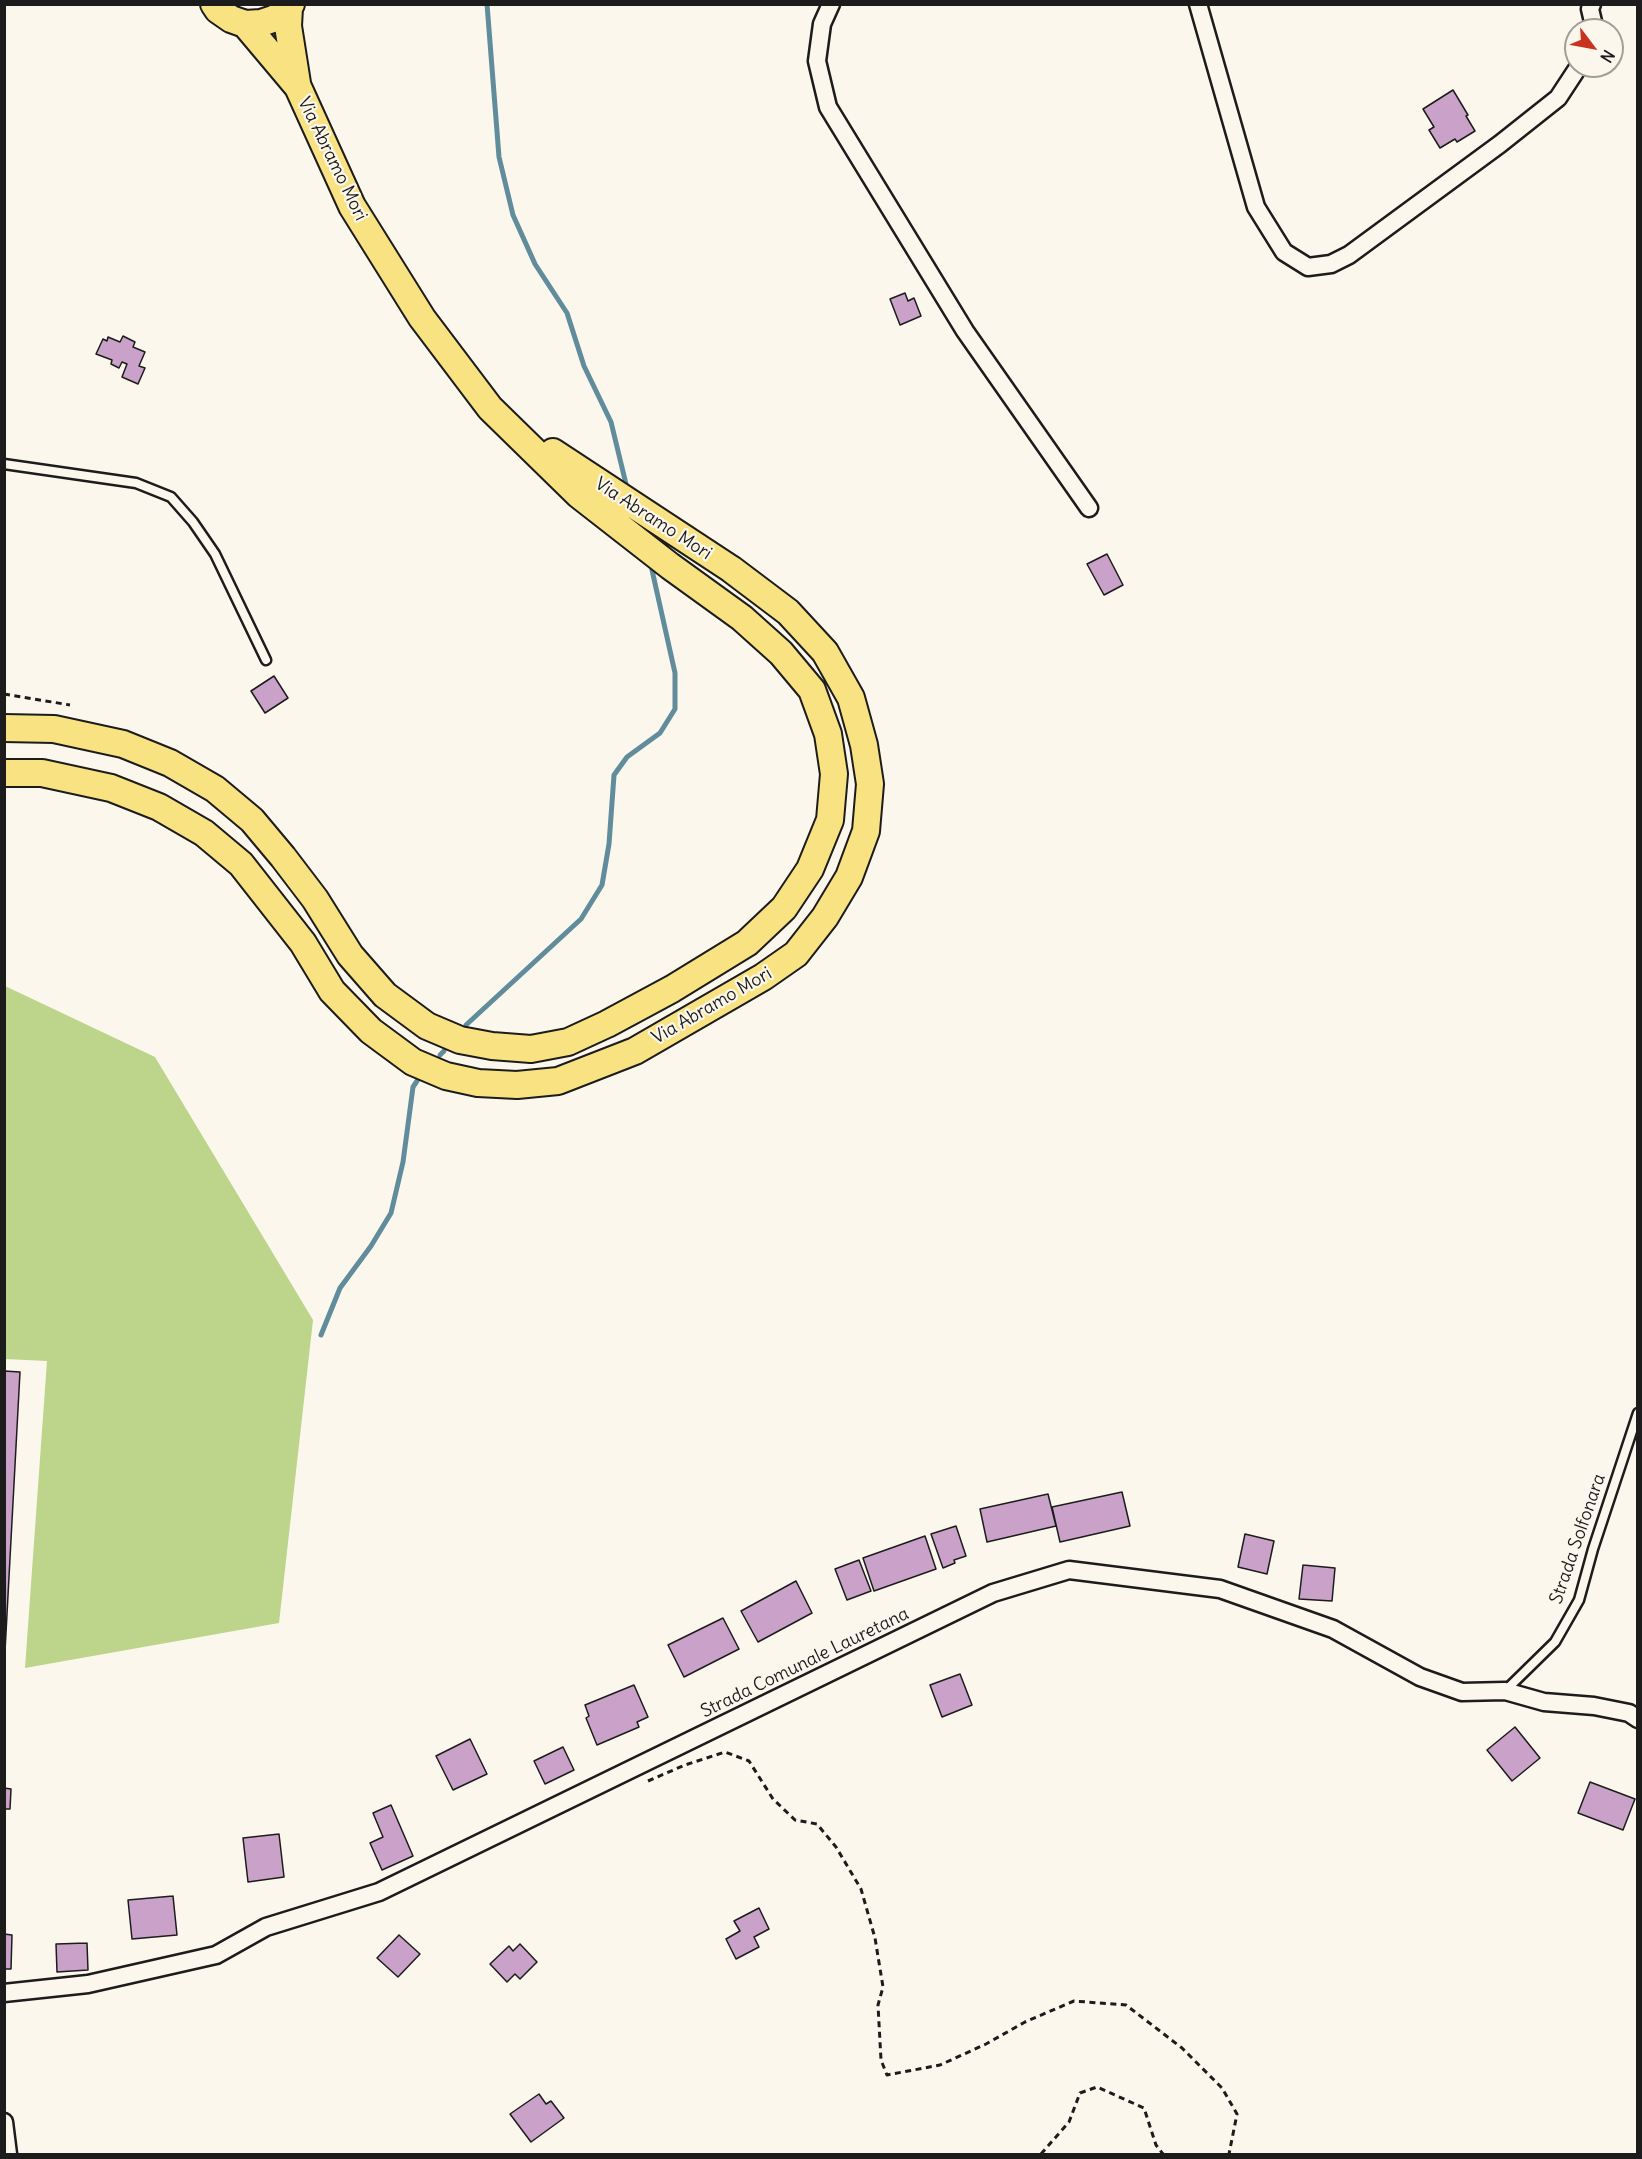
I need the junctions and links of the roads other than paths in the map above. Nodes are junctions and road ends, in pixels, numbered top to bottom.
1 (214, 4) edge
2 (831, 4) edge
3 (1198, 4) edge
4 (290, 6) edge
5 (245, 24) junction
6 (1571, 78) edge
7 (298, 87) junction
8 (490, 408) junction
9 (4, 464) edge
10 (1089, 508) dead end
11 (266, 660) dead end
12 (4, 728) edge
13 (4, 773) edge
14 (1638, 1413) edge
15 (1505, 1691) junction
16 (1638, 1719) edge
17 (4, 1993) edge
18 (4, 2122) edge
19 (8, 2154) edge

1 - 5 main road
2 - 10 street
3 - 6 street
4 - 5 main road
4 - 7 main road, Via Abramo Mori
5 - 7 main road, Via Abramo Mori
7 - 8 main road, Via Abramo Mori
8 - 12 main road, Via Abramo Mori
8 - 13 main road, Via Abramo Mori
9 - 11 lane
14 - 15 lane, Strada Solfonara
15 - 16 street, Strada Comunale Lauretana
15 - 17 street, Strada Comunale Lauretana
18 - 19 street

